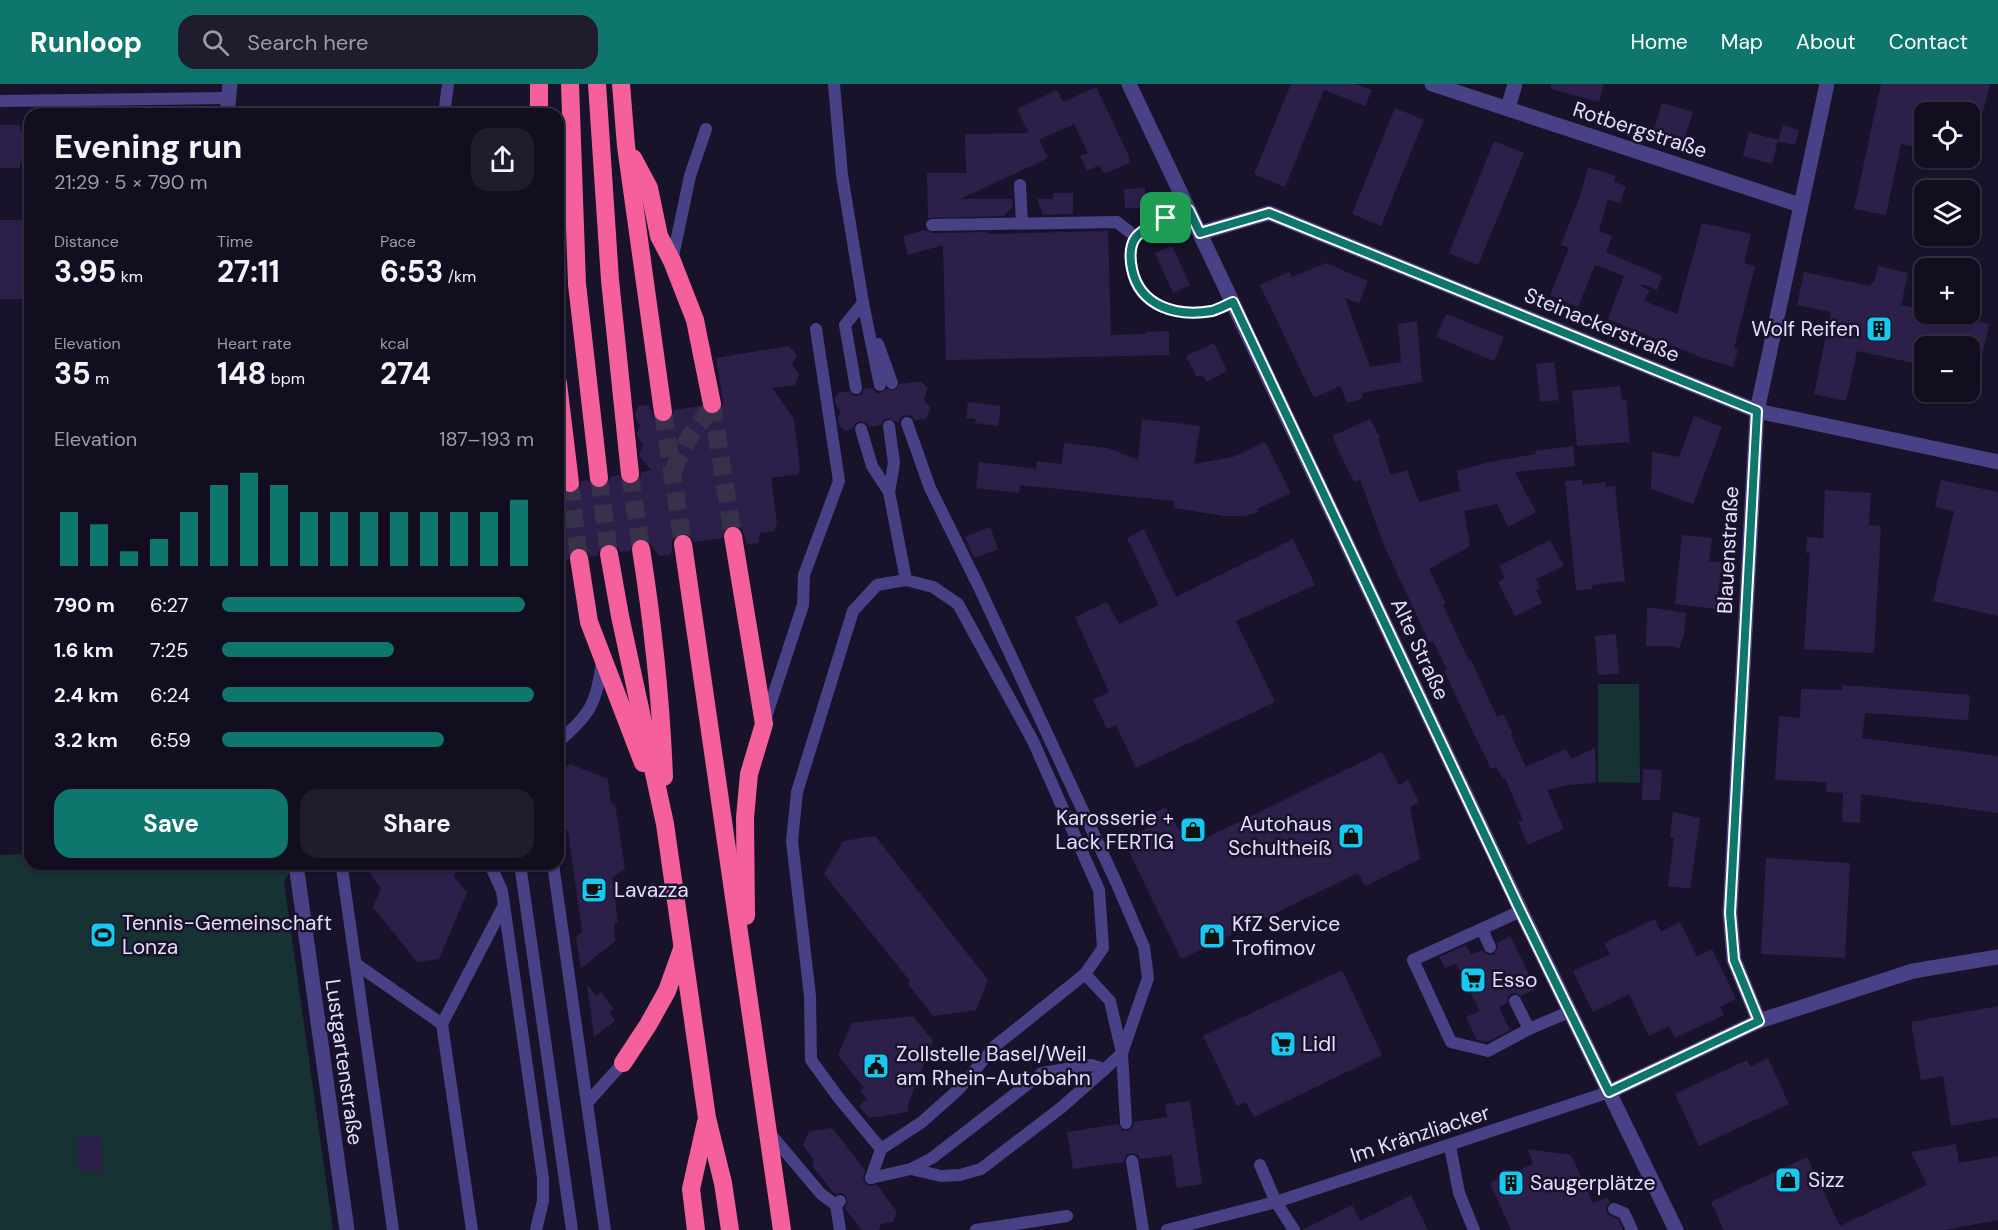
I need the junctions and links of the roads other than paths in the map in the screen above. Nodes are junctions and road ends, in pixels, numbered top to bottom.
1 (448, 84) edge
2 (539, 84) edge
3 (570, 84) edge
4 (597, 84) edge
5 (621, 84) edge
6 (834, 84) edge
7 (1130, 84) edge
8 (1432, 84) edge
9 (1515, 84) edge
10 (1827, 84) edge
11 (229, 91) edge
12 (0, 101) edge
13 (228, 108) edge
14 (445, 108) edge
15 (539, 108) edge
16 (1508, 108) junction
17 (706, 129) dead end
18 (626, 146) junction
19 (1020, 185) dead end
20 (1800, 204) junction
21 (1189, 210) junction
22 (1022, 223) junction
23 (932, 225) dead end
24 (1200, 233) junction
25 (1136, 237) junction
26 (672, 261) junction
27 (1233, 302) junction
28 (863, 303) junction
29 (816, 329) dead end
30 (886, 384) dead end
31 (856, 388) dead end
32 (712, 404) tunnel mouth
33 (1757, 411) junction
34 (663, 412) tunnel mouth
35 (907, 423) dead end
36 (889, 426) dead end
37 (861, 429) dead end
38 (564, 433) edge
39 (1998, 462) edge
40 (630, 474) tunnel mouth
41 (598, 478) tunnel mouth
42 (570, 483) tunnel mouth
43 (888, 492) junction
44 (733, 536) tunnel mouth
45 (683, 544) tunnel mouth
46 (641, 549) tunnel mouth
47 (609, 554) tunnel mouth
48 (579, 558) tunnel mouth
49 (906, 580) junction
50 (603, 657) junction
51 (764, 724) junction
52 (564, 737) edge
53 (665, 824) junction
54 (297, 870) edge
55 (343, 870) edge
56 (493, 870) edge
57 (501, 870) edge
58 (521, 870) edge
59 (554, 870) edge
60 (502, 891) junction
61 (504, 905) junction
62 (1521, 912) junction
63 (1482, 929) junction
64 (683, 947) junction
65 (1491, 947) dead end
66 (1998, 957) edge
67 (356, 964) junction
68 (744, 969) junction
69 (1086, 974) junction
70 (1515, 1001) dead end
71 (1569, 1012) junction
72 (1759, 1021) junction
73 (442, 1024) junction
74 (1528, 1029) junction
75 (1122, 1053) junction
76 (623, 1063) joint
77 (1105, 1069) junction
78 (1609, 1092) junction
79 (587, 1103) junction
80 (707, 1118) junction
81 (1126, 1123) dead end
82 (768, 1131) junction
83 (1450, 1146) junction
84 (881, 1149) junction
85 (1132, 1161) dead end
86 (1260, 1165) dead end
87 (911, 1169) junction
88 (1275, 1202) junction
89 (1614, 1209) dead end
90 (1067, 1216) dead end
91 (1184, 1228) edge
92 (346, 1230) edge
93 (393, 1230) edge
94 (472, 1230) edge
95 (536, 1230) edge
96 (572, 1230) edge
97 (604, 1230) edge
98 (696, 1230) edge
99 (730, 1230) edge
100 (782, 1230) edge
101 (840, 1230) edge
102 (976, 1230) edge
103 (1143, 1230) edge
104 (1167, 1230) edge
105 (1294, 1230) edge
106 (1474, 1230) edge
107 (1632, 1230) edge
108 (1677, 1230) edge

1 - 14 lane
2 - 15 highway
3 - 41 highway
4 - 40 highway
5 - 18 highway
6 - 28 lane
7 - 21 street, Alte Straße
8 - 16 street, Rotbergstraße
9 - 16 street
10 - 20 street, Blauenstraße
11 - 12 lane
11 - 13 street
16 - 20 street, Rotbergstraße
17 - 26 lane
18 - 26 highway
18 - 34 highway
19 - 22 lane
20 - 33 street, Blauenstraße
21 - 24 street, Alte Straße
21 - 25 lane
22 - 23 lane
22 - 25 lane
24 - 27 street, Alte Straße
24 - 33 street, Steinackerstraße
25 - 27 lane
26 - 32 highway
27 - 62 street, Alte Straße
28 - 30 lane
28 - 31 lane
29 - 51 lane
33 - 39 street, Steinackerstraße
33 - 72 street, Blauenstraße
35 - 75 lane
36 - 43 lane
37 - 43 lane
38 - 42 highway
43 - 49 lane
44 - 51 highway
45 - 68 highway
46 - 53 highway
47 - 53 highway
48 - 50 highway
49 - 69 lane
49 - 84 lane
50 - 52 lane
50 - 53 highway
51 - 68 highway
53 - 64 highway
54 - 92 street, Lustgartenstraße
55 - 67 lane
56 - 60 lane
57 - 60 lane
58 - 96 lane
59 - 79 lane
60 - 61 lane
61 - 73 lane
61 - 95 lane
62 - 63 lane
62 - 71 street, Alte Straße
63 - 65 lane
63 - 74 lane
64 - 76 highway
64 - 80 highway
66 - 72 street
67 - 73 lane
67 - 93 lane
68 - 82 highway
69 - 75 lane
69 - 84 lane
70 - 74 lane
71 - 74 lane
71 - 78 street, Alte Straße
72 - 78 street
73 - 94 lane
75 - 77 lane
75 - 81 lane
76 - 79 lane
77 - 87 lane
77 - 87 lane
78 - 83 lane, Im Kränzliacker
78 - 108 street, Alte Straße
79 - 97 lane
80 - 98 highway
80 - 99 highway
82 - 100 highway
82 - 101 lane
83 - 88 lane, Im Kränzliacker
83 - 106 lane
84 - 87 lane
85 - 103 lane
86 - 88 lane
88 - 91 lane, Im Kränzliacker
88 - 105 lane
89 - 107 lane
90 - 102 lane
91 - 104 lane, Im Kränzliacker

